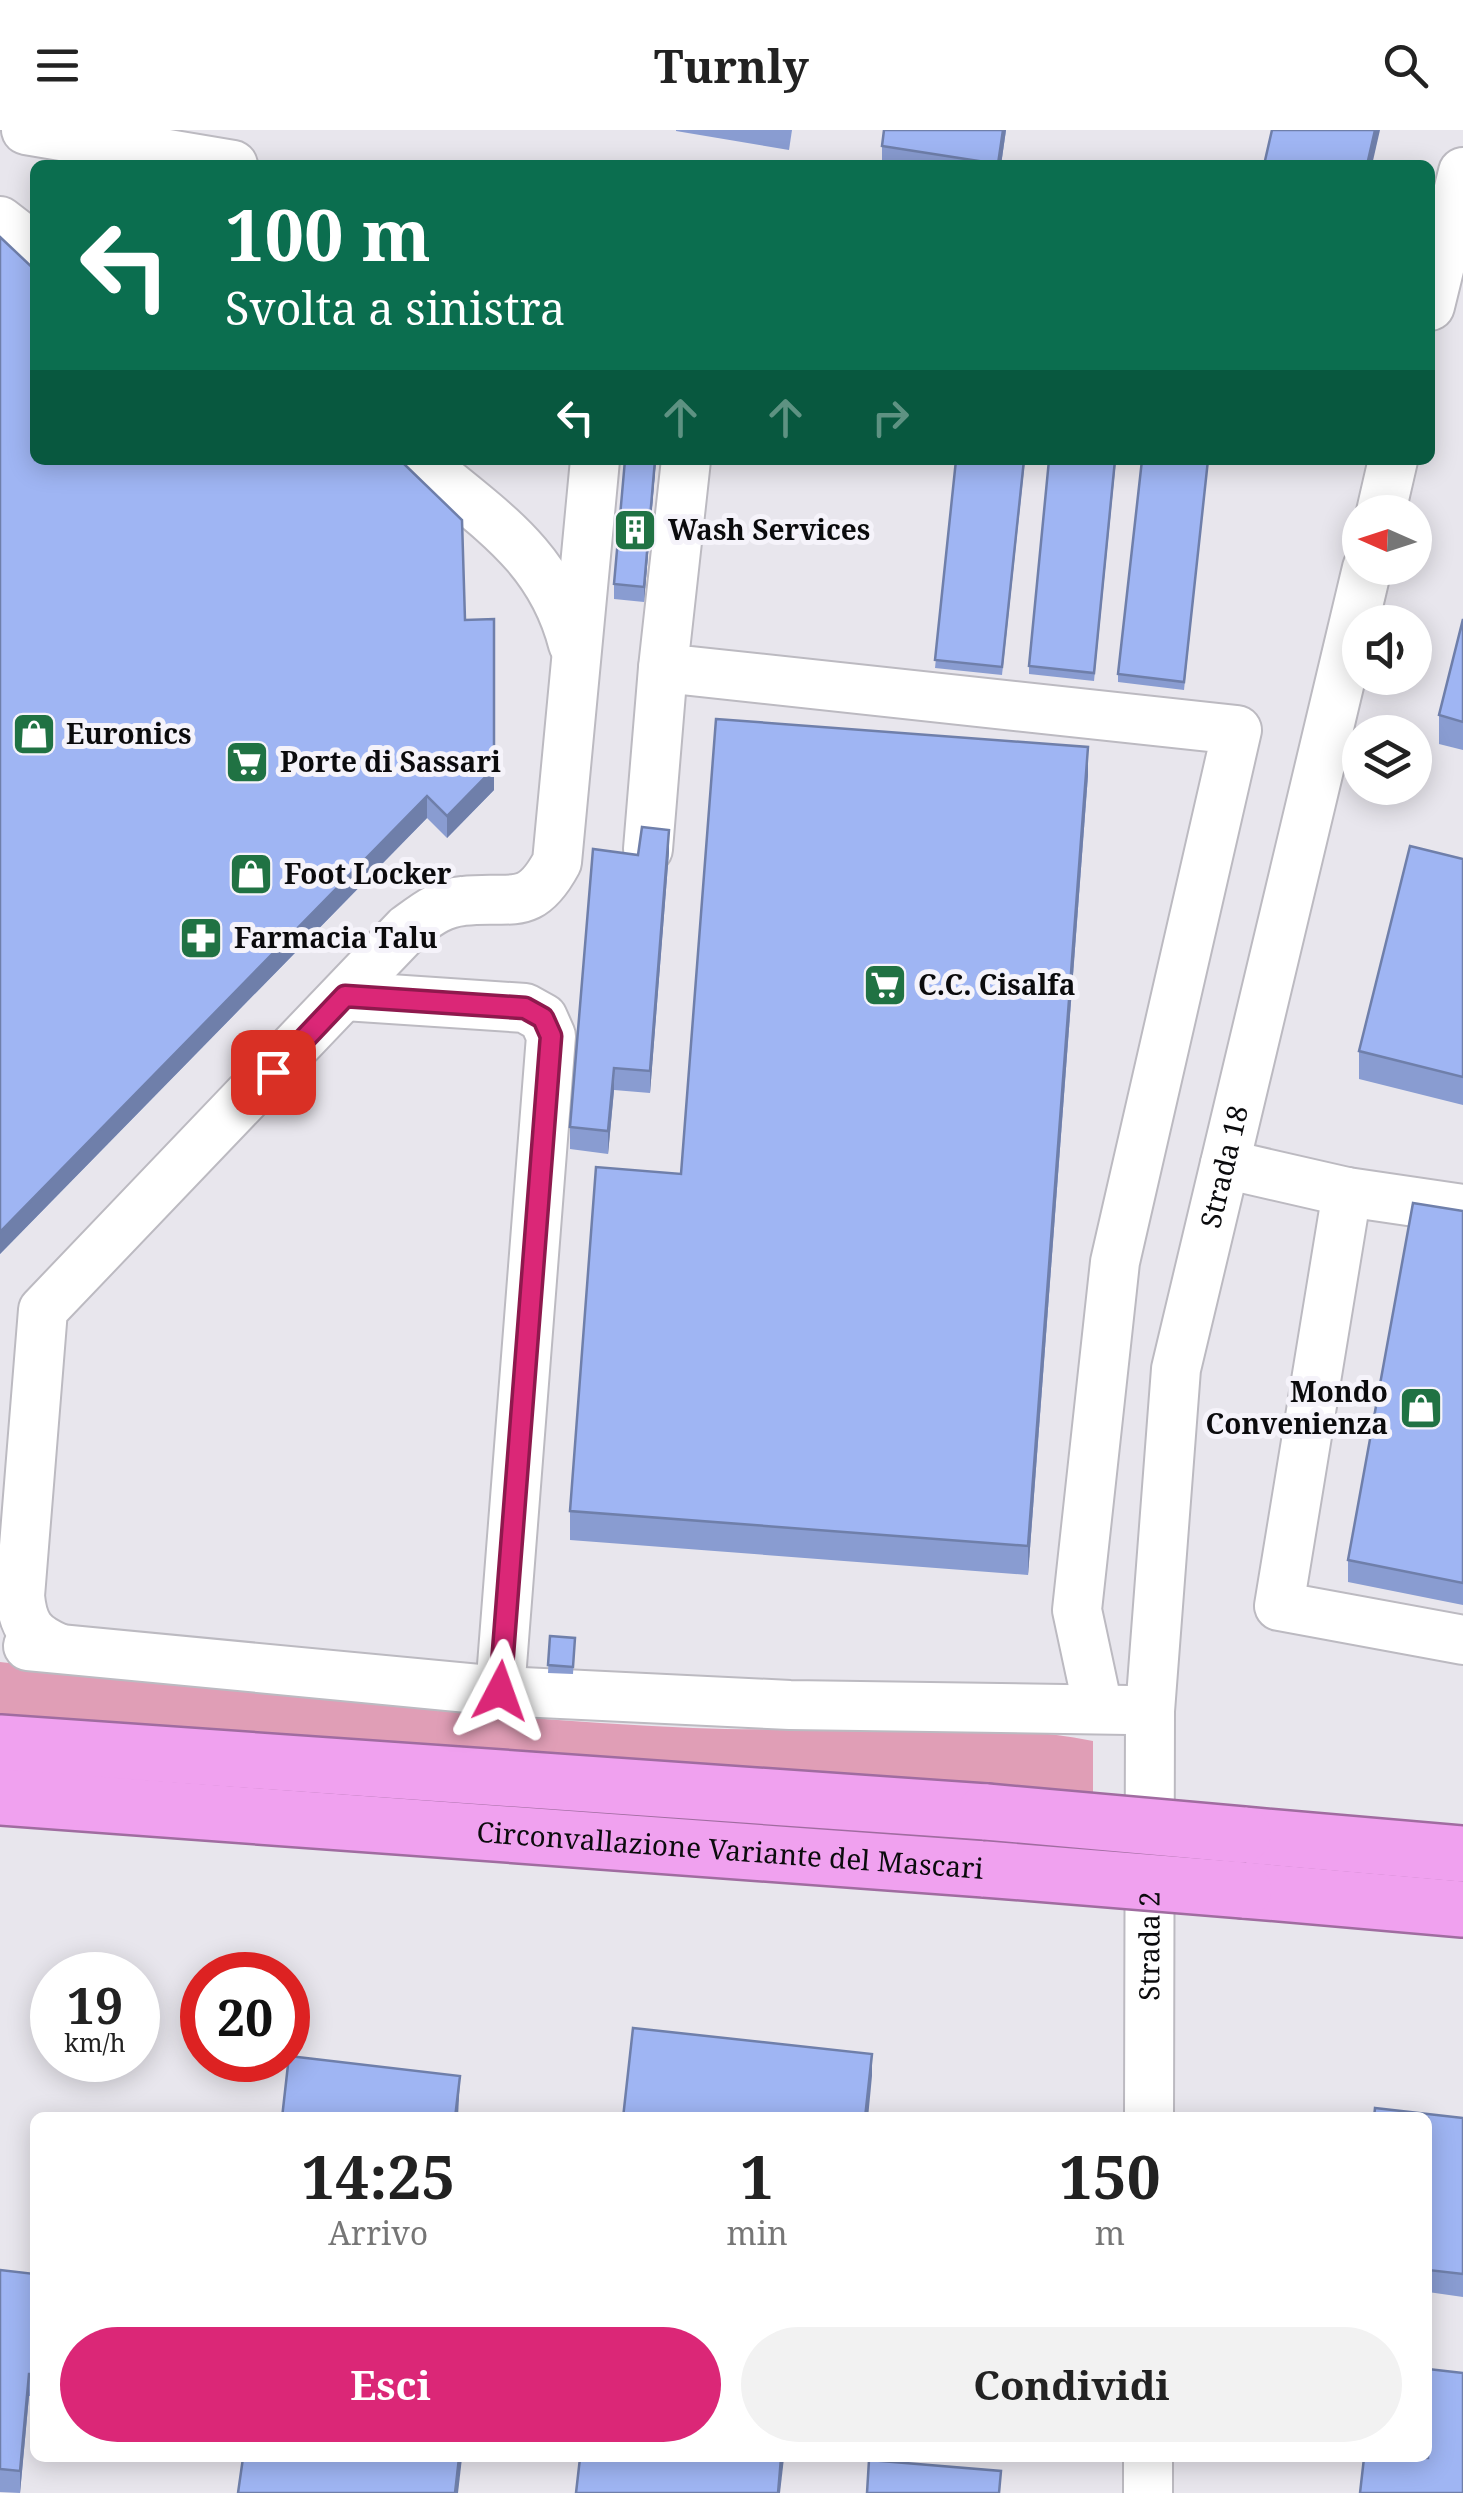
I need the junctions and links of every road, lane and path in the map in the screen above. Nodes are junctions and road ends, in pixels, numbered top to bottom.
1 (26, 130) edge
2 (203, 160) edge
3 (1463, 172) edge
4 (0, 221) edge
5 (30, 244) edge
6 (1435, 286) edge
7 (425, 465) edge
8 (595, 465) edge
9 (685, 465) edge
10 (1392, 465) edge
11 (1384, 495) edge
12 (1364, 585) edge
13 (577, 658) junction
14 (663, 668) junction
15 (648, 849) edge
16 (345, 996) junction
17 (1225, 1164) junction
18 (1347, 1192) junction
19 (1463, 1209) edge
20 (42, 1332) junction
21 (0, 1398) edge
22 (27, 1512) junction
23 (0, 1552) edge
24 (1463, 1640) edge
25 (0, 1644) edge
26 (58, 1648) junction
27 (500, 1691) junction
28 (1098, 1708) junction
29 (1150, 1711) junction
30 (0, 1744) edge
31 (1150, 1776) joint
32 (0, 1797) edge
33 (1463, 1854) edge
34 (1463, 1909) edge
35 (1149, 2112) edge
36 (1148, 2462) edge
37 (1148, 2493) edge

1 - 2 street
3 - 6 street
4 - 5 street
7 - 13 street
8 - 13 street
9 - 14 street
10 - 11 street
12 - 17 street, Strada 18
13 - 16 street
14 - 15 street
14 - 28 street
16 - 20 street
16 - 27 street
17 - 18 street
17 - 29 street, Strada 18
18 - 19 street
18 - 24 street
20 - 21 street
20 - 22 street
22 - 23 street
22 - 26 street
25 - 26 street
26 - 27 street
27 - 28 street
28 - 29 street
29 - 31 street, Strada 18
30 - 33 highway, Circonvallazione Variante del Mascari, bridge
31 - 35 street, Strada 2
32 - 34 highway, Circonvallazione Variante del Mascari, bridge
36 - 37 street

